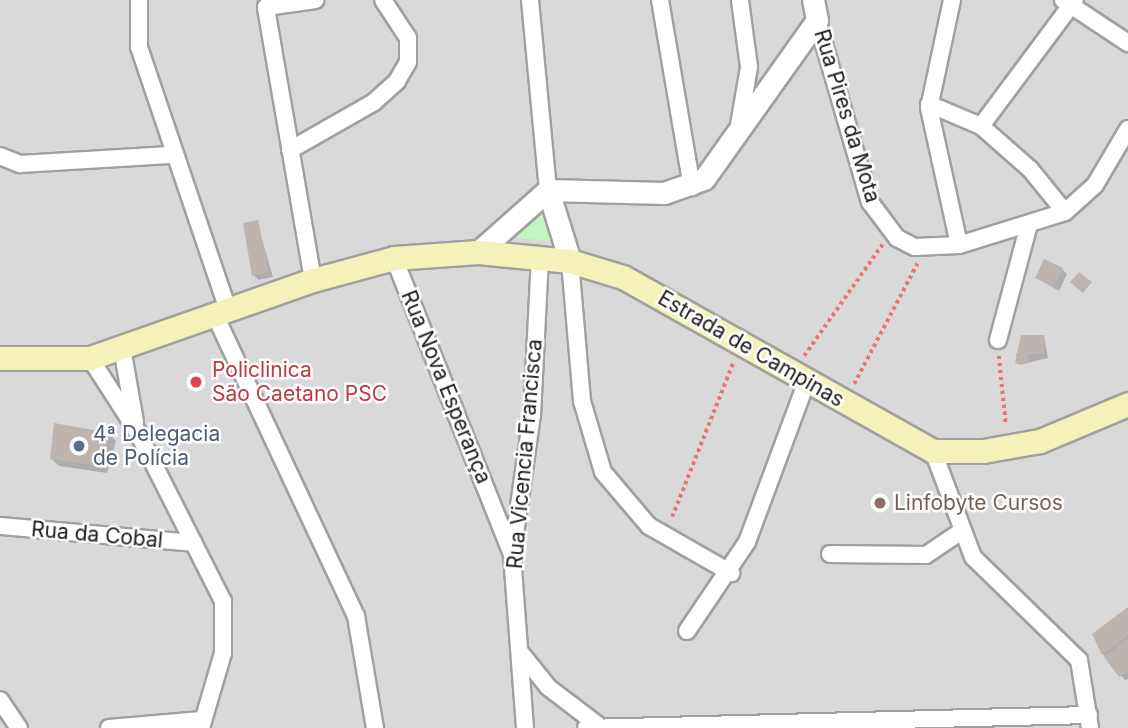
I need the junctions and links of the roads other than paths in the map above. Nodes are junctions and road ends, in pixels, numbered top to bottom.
1 (139, 0) edge
2 (316, 0) edge
3 (383, 0) edge
4 (530, 0) edge
5 (660, 0) edge
6 (740, 0) edge
7 (952, 0) edge
8 (1071, 2) edge
9 (815, 10) edge
10 (1128, 43) edge
11 (929, 104) junction
12 (981, 126) junction
13 (1128, 129) edge
14 (736, 136) junction
15 (290, 150) junction
16 (170, 155) junction
17 (0, 156) edge
18 (692, 187) junction
19 (548, 190) junction
20 (1065, 212) junction
21 (1028, 228) junction
22 (959, 246) junction
23 (478, 252) junction
24 (540, 256) junction
25 (394, 258) junction
26 (570, 261) junction
27 (313, 280) junction
28 (220, 310) junction
29 (998, 340) road end
30 (122, 348) junction
31 (0, 358) edge
32 (90, 358) junction
33 (800, 377) junction
34 (1125, 410) edge
35 (137, 431) junction
36 (933, 451) junction
37 (0, 526) edge
38 (960, 532) junction
39 (193, 543) junction
40 (830, 554) dead end
41 (512, 555) junction
42 (731, 573) junction
43 (687, 631) dead end
44 (520, 652) junction
45 (0, 700) edge
46 (1089, 722) edge
47 (202, 724) edge
48 (593, 727) edge
49 (19, 728) edge
50 (109, 728) edge
51 (375, 728) edge
52 (525, 728) edge

1 - 16 street
2 - 15 street
3 - 15 street
4 - 19 street
5 - 18 street
6 - 14 street
7 - 11 street
8 - 10 street
8 - 12 street
9 - 14 street
9 - 22 street, Rua Pires da Mota
11 - 12 street
11 - 22 street
12 - 20 street
13 - 20 street
14 - 18 street
15 - 27 street
16 - 17 street
16 - 28 street
18 - 19 street
19 - 23 street
19 - 26 street
20 - 21 street
21 - 22 street
21 - 29 street
23 - 24 main road, Estrada de Campinas
23 - 25 main road, Estrada de Campinas
24 - 26 main road, Estrada de Campinas
24 - 41 street, Rua Vicencia Francisca
25 - 27 main road, Estrada de Campinas
25 - 41 street, Rua Nova Esperança
26 - 33 main road, Estrada de Campinas
26 - 42 street
27 - 28 main road, Estrada de Campinas
28 - 30 main road, Estrada de Campinas
28 - 51 street
30 - 32 main road, Estrada de Campinas
30 - 35 street
31 - 32 main road, Estrada de Campinas
32 - 35 street
33 - 36 main road, Estrada de Campinas
33 - 42 street
34 - 36 main road
35 - 39 street
36 - 38 street
37 - 39 street, Rua da Cobal
38 - 40 street
38 - 46 street
39 - 47 street
41 - 44 street, Rua Vicencia Francisca
42 - 43 street
44 - 48 street
44 - 52 street, Rua Vicencia Francisca
45 - 49 street
46 - 48 street
47 - 50 street

